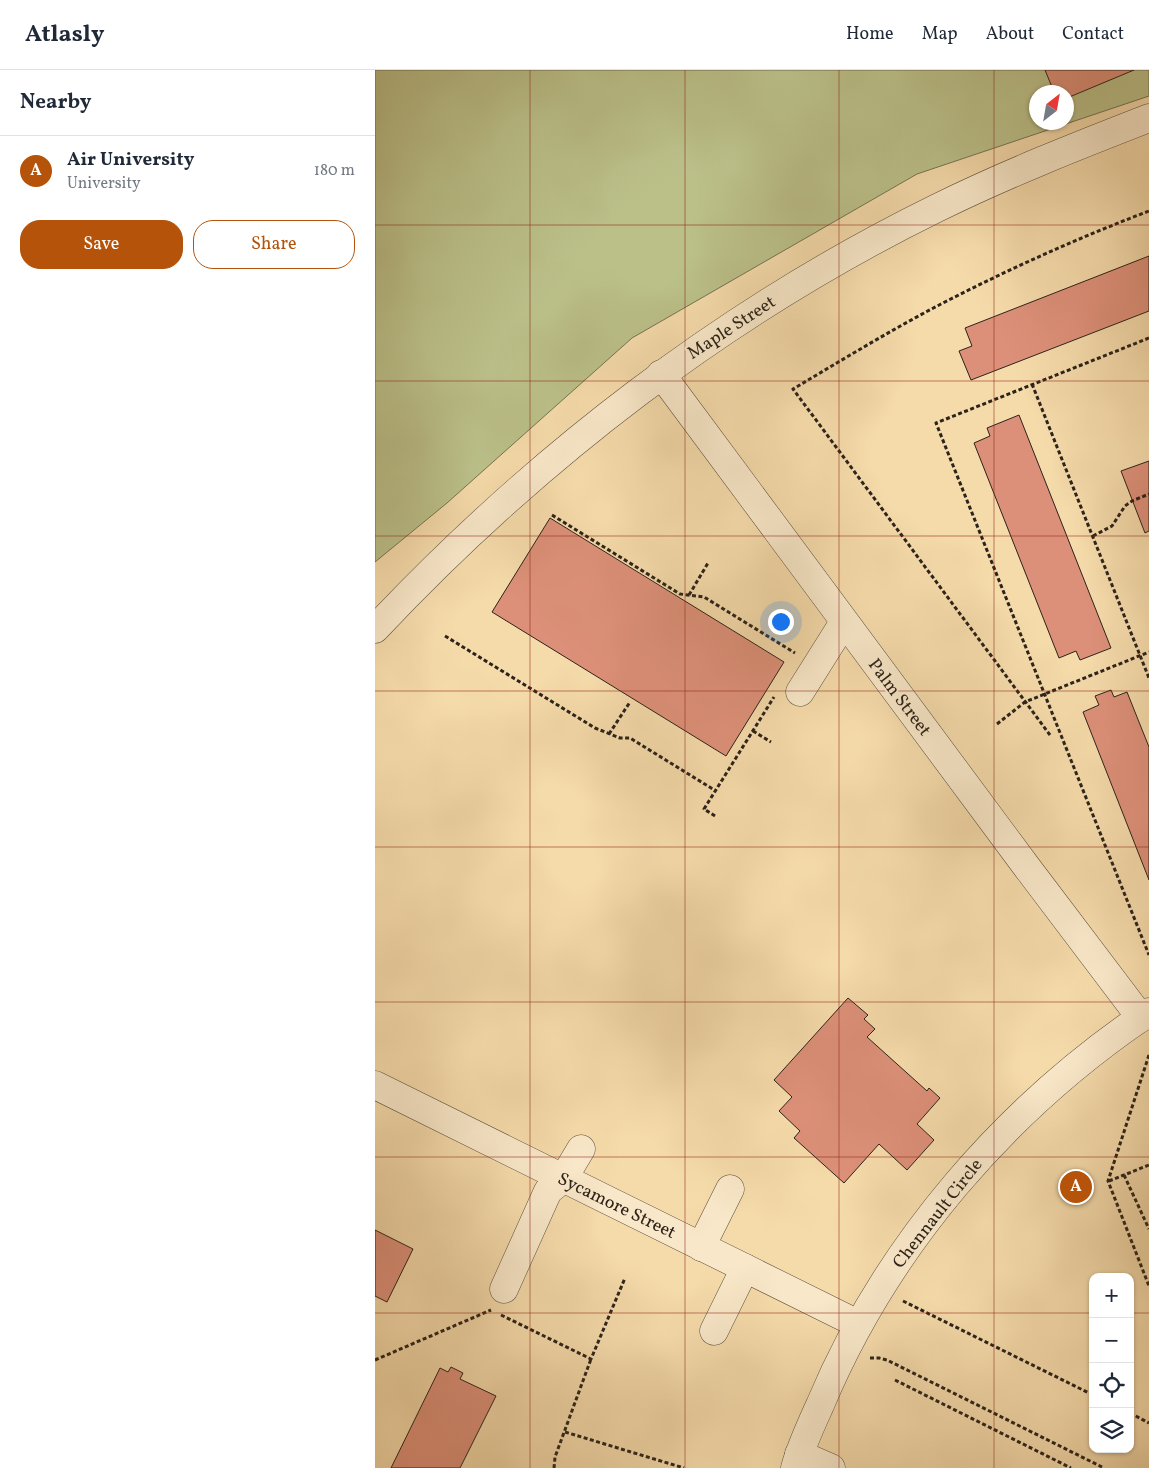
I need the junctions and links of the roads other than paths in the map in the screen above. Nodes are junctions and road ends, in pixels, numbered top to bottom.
1 (1149, 118) edge
2 (661, 374) junction
3 (844, 622) junction
4 (375, 629) edge
5 (790, 690) road end
6 (1145, 1015) edge
7 (375, 1086) edge
8 (581, 1150) dead end
9 (563, 1179) junction
10 (730, 1189) dead end
11 (701, 1246) junction
12 (745, 1268) junction
13 (504, 1289) dead end
14 (858, 1324) junction
15 (714, 1331) dead end
16 (797, 1461) edge
17 (831, 1468) edge

1 - 2 street, Maple Street
2 - 3 street, Palm Street
2 - 4 street, Maple Street
3 - 5 street
3 - 6 street, Palm Street
6 - 14 street, Chennault Circle
7 - 9 street, Sycamore Street
8 - 9 street
9 - 11 street, Sycamore Street
9 - 13 street
10 - 11 street
11 - 12 street, Sycamore Street
12 - 14 street, Sycamore Street
12 - 15 street
14 - 16 street, Chennault Circle
16 - 17 street

